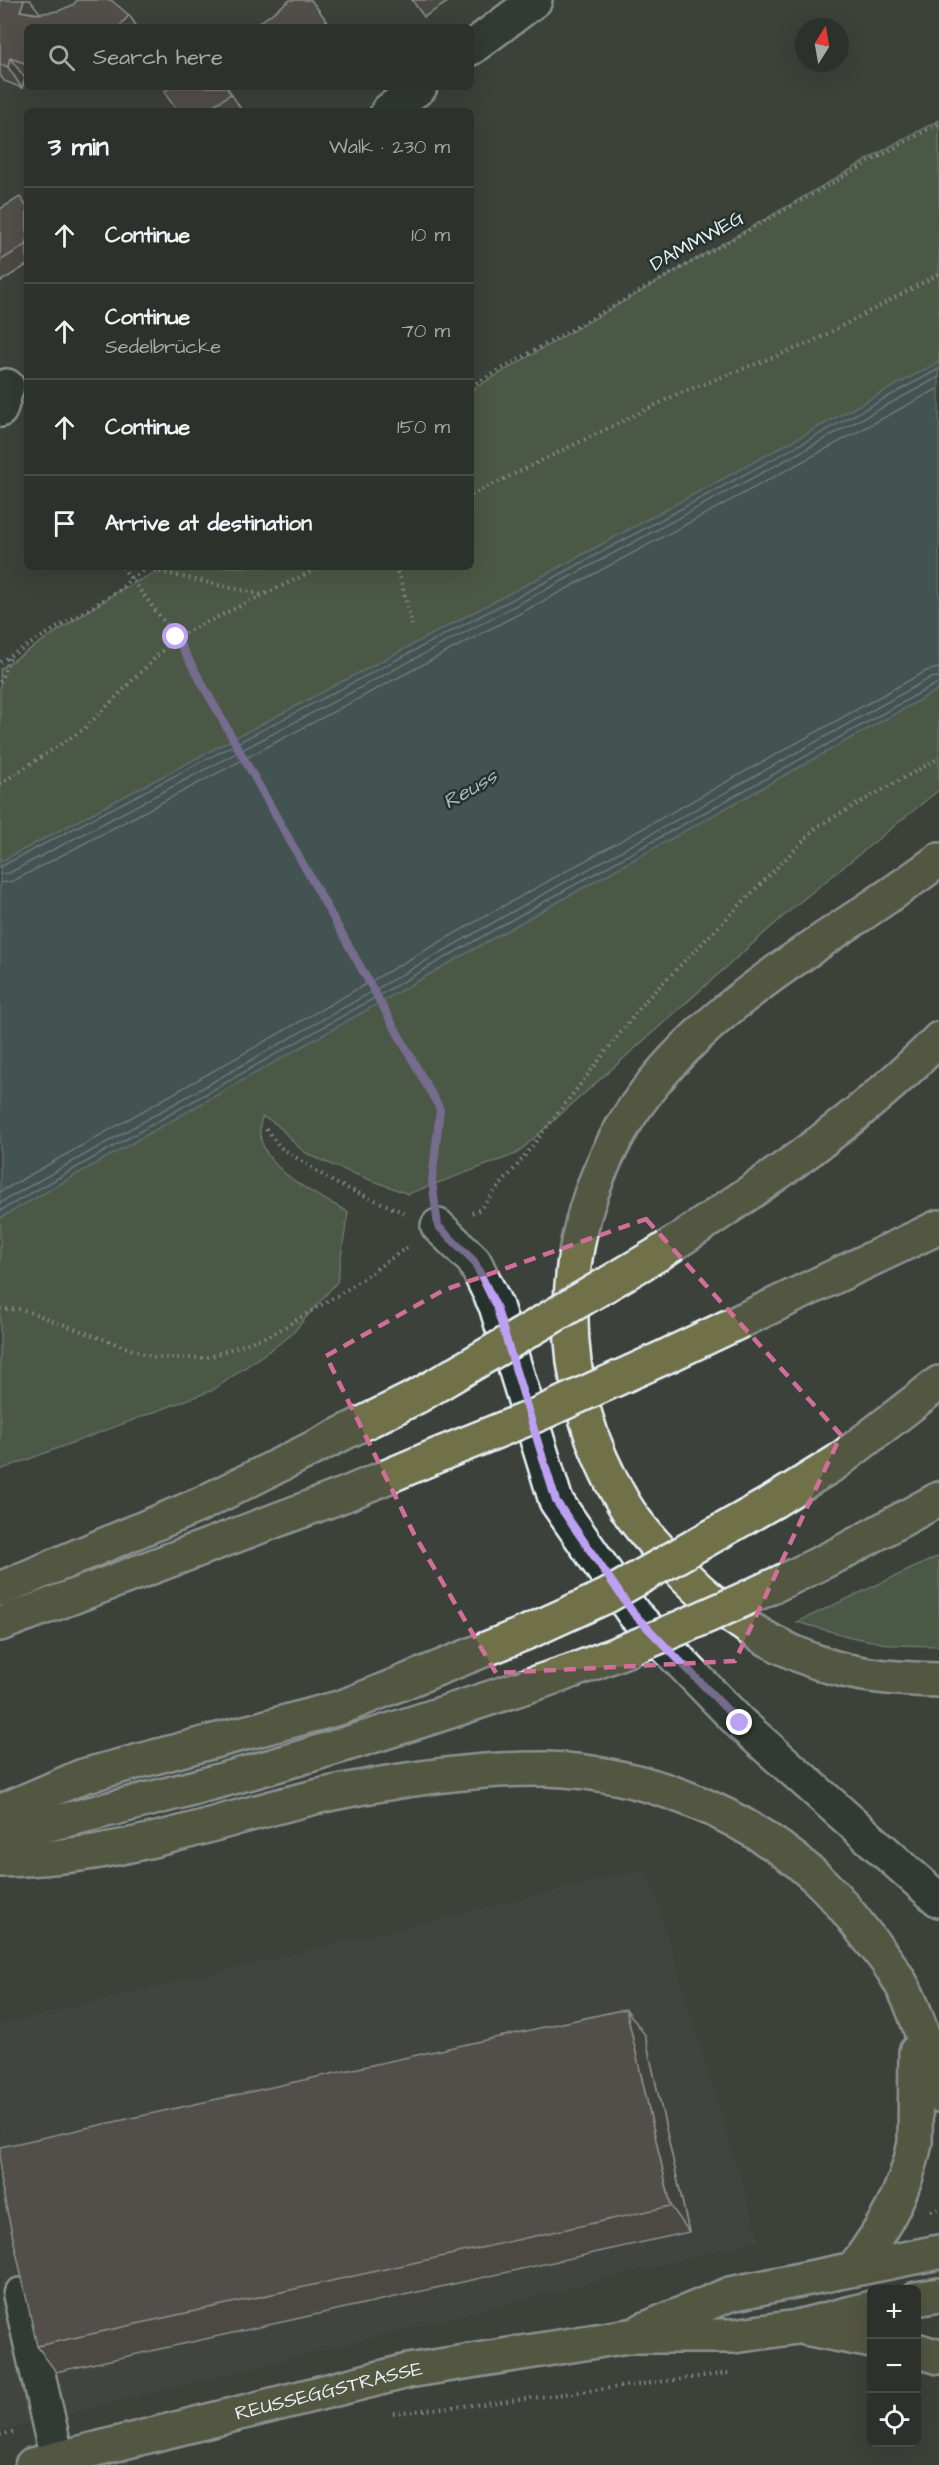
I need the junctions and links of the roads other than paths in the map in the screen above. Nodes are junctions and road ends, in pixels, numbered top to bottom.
1 (535, 0) edge
2 (474, 46) edge
3 (416, 90) edge
4 (392, 108) edge
5 (939, 860) edge
6 (939, 1039) edge
7 (438, 1226) road end
8 (939, 1227) edge
9 (939, 1383) edge
10 (939, 1499) edge
11 (0, 1589) edge
12 (0, 1624) edge
13 (939, 1680) edge
14 (0, 1812) edge
15 (0, 1836) edge
16 (0, 1860) edge
17 (939, 1900) edge
18 (918, 2023) junction
19 (939, 2052) edge
20 (939, 2095) edge
21 (939, 2252) edge
22 (854, 2268) junction
23 (20, 2295) edge
24 (939, 2295) edge
25 (921, 2298) edge
26 (867, 2308) edge
27 (797, 2327) junction
28 (628, 2336) junction
29 (867, 2340) edge
30 (921, 2352) edge
31 (939, 2357) edge
32 (45, 2462) edge

1 - 2 street
3 - 4 street
5 - 13 main road
6 - 11 main road, bridge
7 - 17 street
8 - 12 main road, bridge
9 - 14 main road, bridge
10 - 15 main road, bridge
16 - 18 main road
18 - 19 main road
18 - 20 main road
18 - 22 main road
21 - 22 main road, REUSSEGGSTRASSE
22 - 28 main road, REUSSEGGSTRASSE
23 - 32 street
24 - 25 main road
26 - 27 main road, REUSSEGGSTRASSE
27 - 28 main road, REUSSEGGSTRASSE
27 - 29 main road
28 - 32 main road, REUSSEGGSTRASSE
30 - 31 main road

